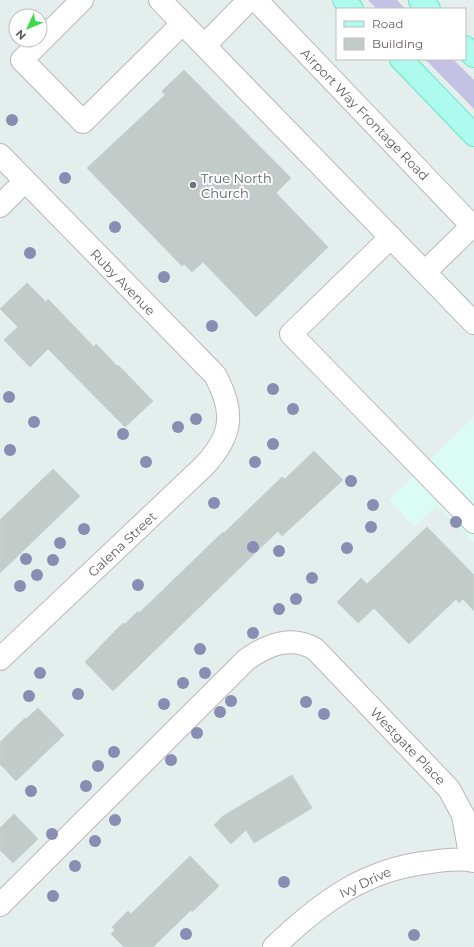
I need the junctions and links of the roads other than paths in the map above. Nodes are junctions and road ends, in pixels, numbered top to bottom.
1 (82, 0) edge
2 (160, 0) edge
3 (249, 0) edge
4 (256, 0) edge
5 (344, 0) edge
6 (420, 0) edge
7 (351, 8) edge
8 (428, 8) edge
9 (182, 24) junction
10 (205, 45) junction
11 (466, 48) edge
12 (474, 56) edge
13 (402, 60) edge
14 (474, 135) edge
15 (0, 155) edge
16 (25, 181) junction
17 (0, 206) edge
18 (473, 227) edge
19 (391, 237) junction
20 (425, 272) junction
21 (474, 323) edge
22 (229, 418) joint
23 (474, 522) edge
24 (0, 659) edge
25 (473, 861) edge
26 (0, 905) edge
27 (274, 947) edge

1 - 9 street
2 - 9 street
3 - 10 street
4 - 18 street, Airport Way Frontage Road
5 - 7 main road
6 - 8 main road
9 - 10 street
10 - 19 street
11 - 12 main road
13 - 14 main road
15 - 16 street, Ruby Avenue
16 - 17 street
16 - 22 street, Ruby Avenue
18 - 20 street
19 - 20 street
19 - 23 street
20 - 21 street
22 - 24 street, Galena Street
25 - 26 street, Westgate Place
25 - 27 street, Ivy Drive

